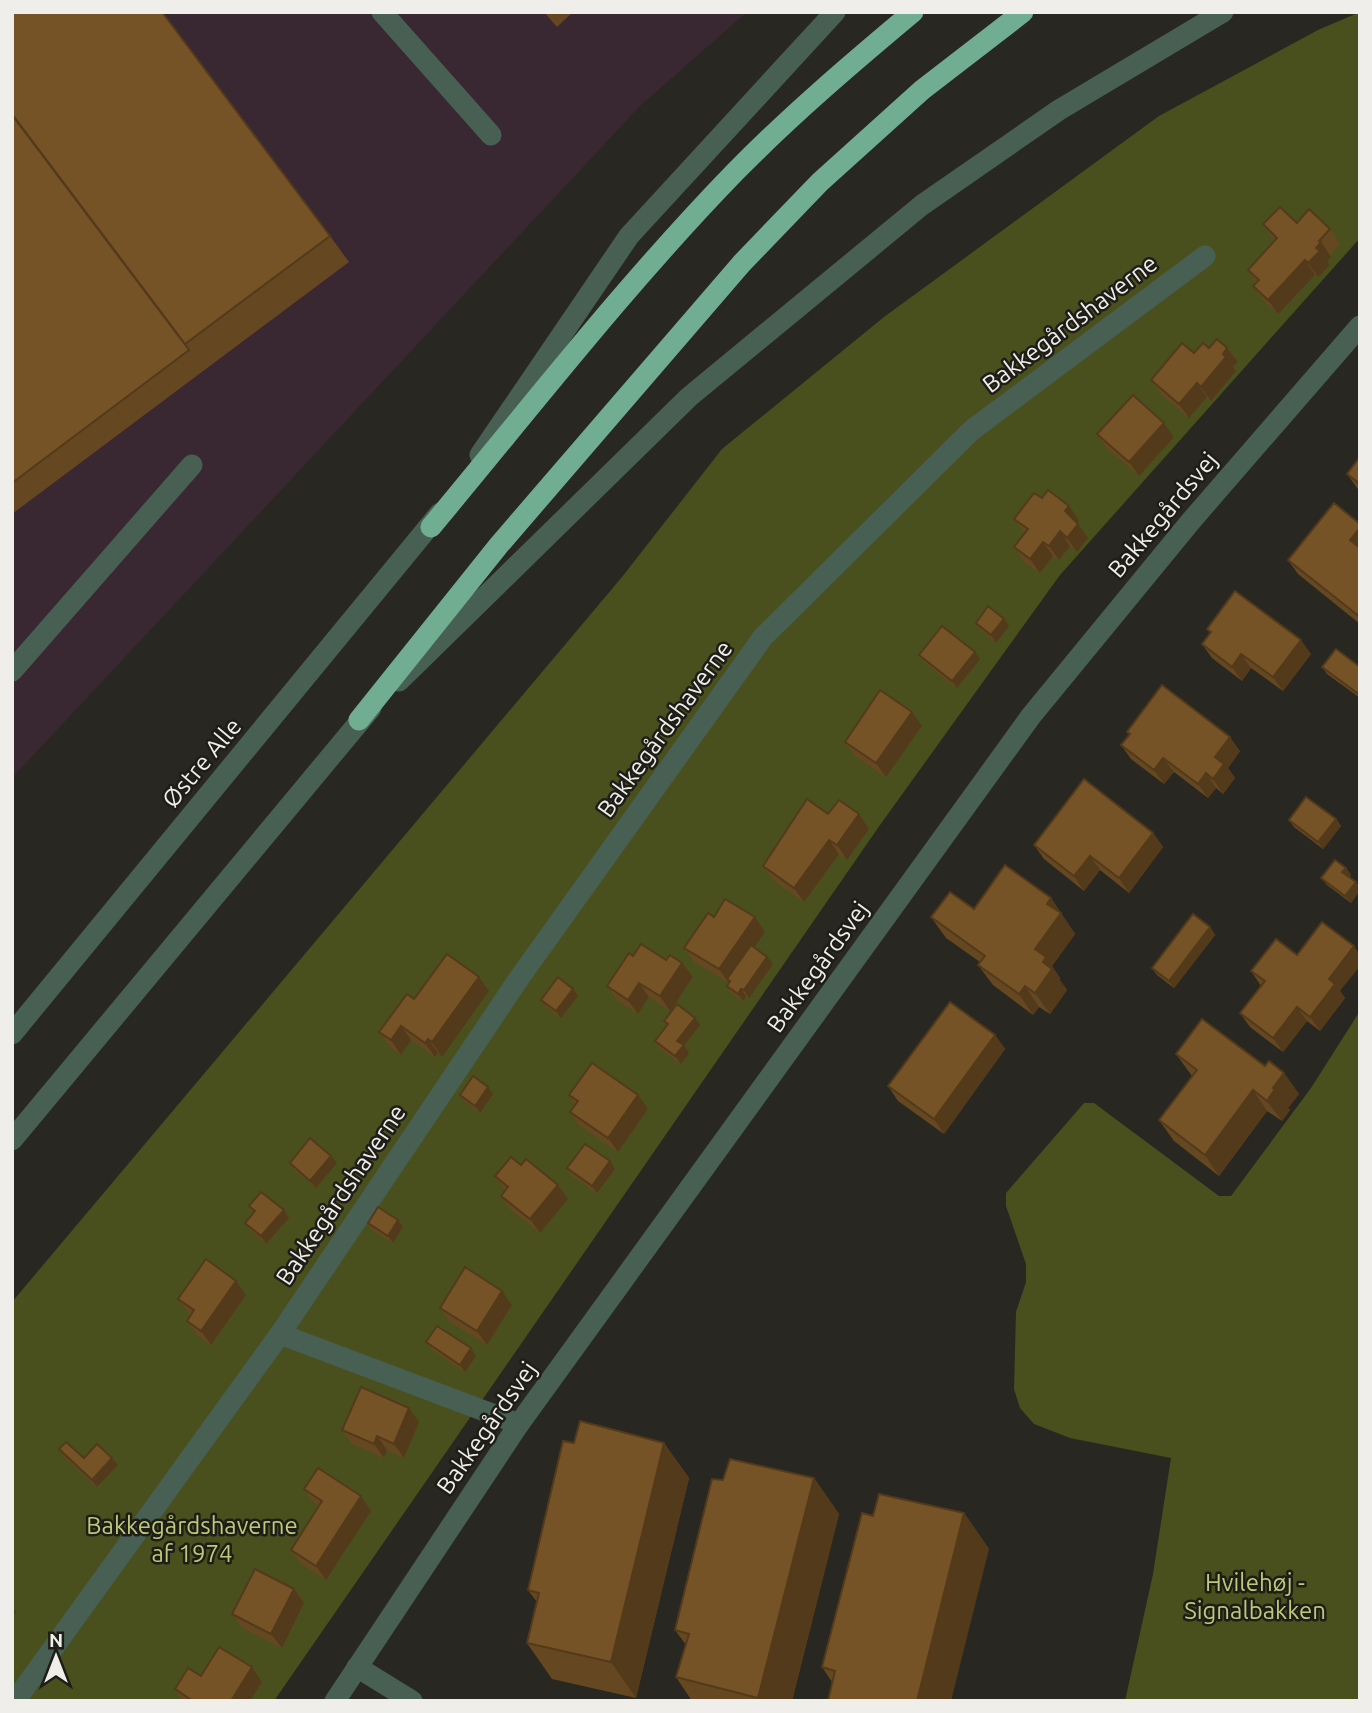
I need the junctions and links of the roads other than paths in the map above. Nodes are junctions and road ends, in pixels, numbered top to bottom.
1 (382, 12) edge
2 (835, 12) edge
3 (913, 12) edge
4 (1023, 12) edge
5 (1223, 12) edge
6 (491, 135) dead end
7 (1205, 256) dead end
8 (1360, 327) edge
9 (192, 465) dead end
10 (431, 527) junction
11 (12, 671) edge
12 (359, 720) junction
13 (12, 1034) edge
14 (12, 1140) edge
15 (280, 1334) junction
16 (519, 1424) junction
17 (357, 1667) junction
18 (15, 1701) edge
19 (335, 1701) edge
20 (412, 1701) edge

1 - 6 street
2 - 10 street, Østre Alle
3 - 10 highway
4 - 12 highway
5 - 12 street
7 - 15 street, Bakkegårdshaverne
8 - 16 street, Bakkegårdsvej
9 - 11 street
10 - 13 street, Østre Alle
12 - 14 street
15 - 16 street
15 - 18 street, Bakkegårdshaverne
16 - 17 street, Bakkegårdsvej
17 - 19 street, Bakkegårdsvej
17 - 20 street

